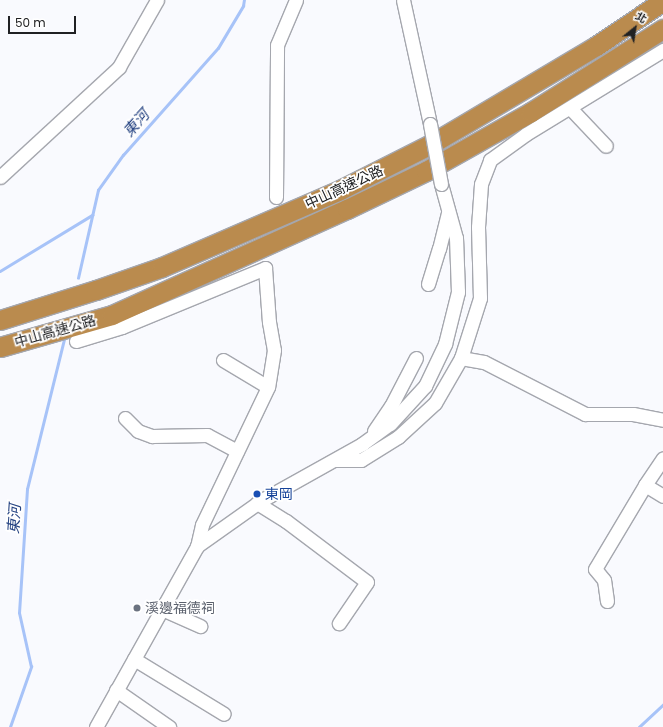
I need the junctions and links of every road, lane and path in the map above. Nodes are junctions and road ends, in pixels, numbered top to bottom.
1 (157, 0) edge
2 (296, 0) edge
3 (403, 0) edge
4 (663, 1) edge
5 (663, 29) edge
6 (663, 50) edge
7 (570, 108) junction
8 (606, 146) dead end
9 (0, 177) edge
10 (276, 197) dead end
11 (448, 210) junction
12 (428, 284) dead end
13 (0, 320) edge
14 (70, 333) junction
15 (0, 347) edge
16 (416, 358) dead end
17 (461, 358) junction
18 (223, 360) dead end
19 (268, 387) junction
20 (125, 418) dead end
21 (663, 420) edge
22 (369, 439) junction
23 (237, 451) junction
24 (663, 458) edge
25 (333, 460) junction
26 (645, 485) junction
27 (663, 496) edge
28 (257, 503) junction
29 (197, 546) junction
30 (607, 601) dead end
31 (162, 609) junction
32 (339, 623) dead end
33 (200, 626) dead end
34 (134, 659) junction
35 (116, 690) junction
36 (224, 714) dead end
37 (96, 727) edge
38 (169, 727) edge

1 - 9 street
2 - 10 street
3 - 11 street, bridge
4 - 13 highway, 中山高速公路
5 - 14 highway, 中山高速公路
6 - 7 street
7 - 8 street
7 - 17 street
11 - 12 street
11 - 22 street
14 - 15 highway, 中山高速公路
14 - 19 street
16 - 22 street
17 - 21 street
17 - 25 street
18 - 19 street
19 - 23 street
20 - 23 street
22 - 25 street
23 - 29 street
24 - 26 street
25 - 28 street
26 - 27 street
26 - 30 street
28 - 29 street
28 - 32 street
29 - 31 street
31 - 33 street
31 - 34 street
34 - 35 street
34 - 36 street
35 - 37 street
35 - 38 street

